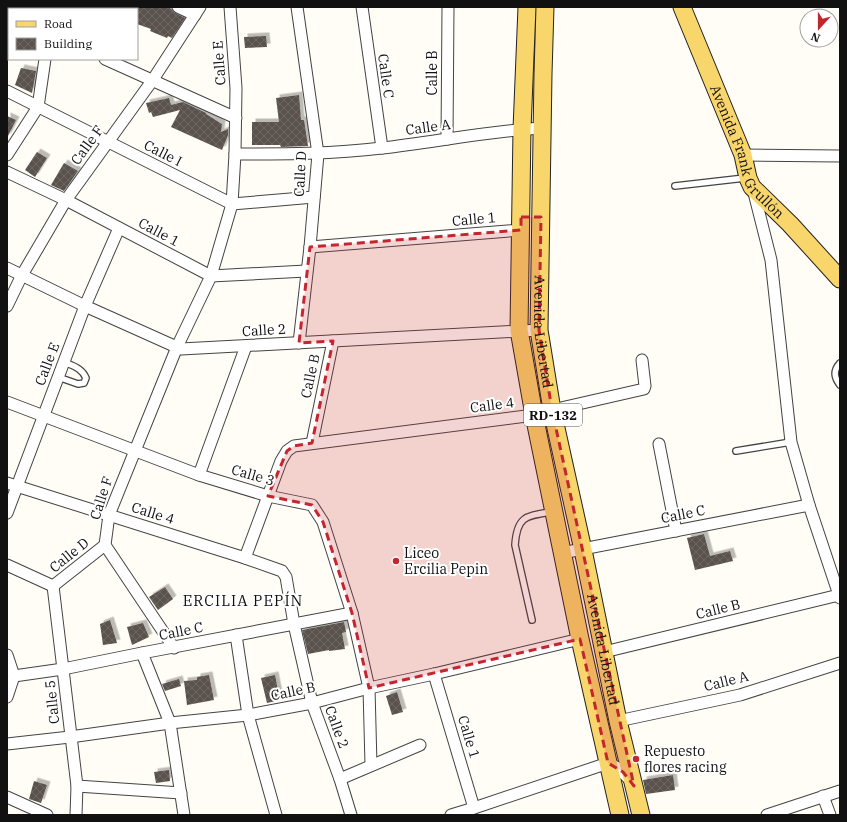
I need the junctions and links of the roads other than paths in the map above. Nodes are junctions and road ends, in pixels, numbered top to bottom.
1 (178, 7) edge
2 (230, 7) edge
3 (297, 7) edge
4 (362, 7) edge
5 (448, 7) edge
6 (527, 7) edge
7 (545, 7) edge
8 (682, 7) edge
9 (198, 11) edge
10 (45, 60) edge
11 (107, 60) edge
12 (152, 81) junction
13 (7, 91) edge
14 (38, 107) junction
15 (236, 118) junction
16 (542, 128) junction
17 (522, 129) junction
18 (447, 139) junction
19 (108, 142) junction
20 (382, 148) junction
21 (236, 154) junction
22 (318, 154) junction
23 (7, 155) edge
24 (743, 155) junction
25 (840, 156) edge
26 (7, 172) edge
27 (750, 182) junction
28 (675, 186) dead end
29 (314, 197) junction
30 (66, 200) junction
31 (232, 204) junction
32 (541, 217) junction
33 (521, 223) junction
34 (119, 228) junction
35 (310, 247) junction
36 (7, 268) edge
37 (306, 271) junction
38 (837, 271) edge
39 (22, 274) junction
40 (210, 276) junction
41 (7, 306) edge
42 (85, 306) junction
43 (519, 330) junction
44 (539, 330) junction
45 (333, 341) junction
46 (299, 343) junction
47 (246, 346) junction
48 (177, 347) junction
49 (642, 360) dead end
50 (64, 362) junction
51 (840, 363) edge
52 (58, 377) junction
53 (840, 385) edge
54 (7, 402) edge
55 (552, 410) junction
56 (534, 415) junction
57 (44, 416) junction
58 (792, 442) junction
59 (312, 444) junction
60 (659, 444) dead end
61 (134, 450) junction
62 (736, 451) dead end
63 (199, 475) junction
64 (12, 484) edge
65 (268, 496) junction
66 (809, 505) junction
67 (554, 512) junction
68 (7, 513) edge
69 (109, 515) junction
70 (676, 531) junction
71 (105, 545) junction
72 (583, 550) junction
73 (562, 553) junction
74 (245, 558) junction
75 (7, 565) edge
76 (836, 568) edge
77 (286, 577) joint
78 (53, 586) junction
79 (839, 596) edge
80 (352, 613) junction
81 (532, 620) dead end
82 (294, 624) junction
83 (236, 635) junction
84 (580, 639) junction
85 (174, 648) junction
86 (604, 652) junction
87 (142, 653) junction
88 (7, 655) edge
89 (840, 662) edge
90 (64, 670) junction
91 (434, 674) junction
92 (14, 676) junction
93 (369, 688) junction
94 (7, 694) edge
95 (312, 703) junction
96 (248, 715) junction
97 (618, 721) junction
98 (170, 723) junction
99 (70, 737) junction
100 (7, 744) edge
101 (420, 745) dead end
102 (608, 763) junction
103 (371, 766) junction
104 (340, 779) junction
105 (76, 786) junction
106 (634, 786) junction
107 (840, 791) edge
108 (181, 793) junction
109 (823, 796) junction
110 (7, 797) edge
111 (474, 808) junction
112 (47, 815) edge
113 (76, 815) edge
114 (184, 815) edge
115 (276, 815) edge
116 (351, 815) edge
117 (451, 815) edge
118 (620, 815) edge
119 (641, 815) edge
120 (767, 815) edge
121 (830, 815) edge

1 - 9 street
2 - 15 street, Calle E
3 - 22 street, Calle D
4 - 20 street, Calle C
5 - 18 street, Calle B
6 - 17 main road, Avenida Libertad / RD-132
7 - 16 main road, Avenida Libertad / RD-132
8 - 24 main road, Avenida Frank Grullón
9 - 12 street, Calle F
10 - 14 street
11 - 12 street, Calle E
12 - 15 street, Calle E
12 - 19 street, Calle F
13 - 14 street, Calle I
14 - 19 street, Calle I
14 - 23 street
15 - 21 street, Calle E
16 - 17 street, Calle A
16 - 32 main road, Avenida Libertad / RD-132
17 - 18 street, Calle A
17 - 33 main road, Avenida Libertad / RD-132
18 - 20 street, Calle A
19 - 30 street, Calle F
19 - 31 street, Calle I
20 - 22 street, Calle A
21 - 22 street, Calle A
21 - 31 street, Calle E
22 - 29 street, Calle D
24 - 25 street
24 - 27 main road, Avenida Frank Grullón
26 - 30 street, Calle 1
27 - 28 lane
27 - 38 main road, Avenida Frank Grullón
27 - 58 street
29 - 31 street
29 - 35 street, Calle D
30 - 34 street, Calle 1
30 - 39 street, Calle F
31 - 40 street, Calle E
32 - 33 street, Calle 1
32 - 44 main road, Avenida Libertad / RD-132
33 - 35 street, Calle 1
33 - 43 main road, Avenida Libertad / RD-132
34 - 40 street, Calle 1
34 - 42 street, Calle E
35 - 37 street, Calle D
36 - 39 street, Calle 2
37 - 40 street
37 - 46 street, Calle D
39 - 41 street, Calle F
39 - 42 street, Calle 2
40 - 48 street, Calle E
42 - 48 street, Calle 2
42 - 50 street, Calle E
43 - 44 street, Calle 2
43 - 45 street, Calle 2
43 - 56 main road, Avenida Libertad / RD-132
44 - 55 main road, Avenida Libertad / RD-132
45 - 46 street, Calle 2
45 - 59 street, Calle B
46 - 47 street, Calle 2
47 - 48 street, Calle 2
47 - 63 street
48 - 61 street, Calle F
49 - 55 street, Calle 4
50 - 52 street, Calle E
50 - 52 lane
51 - 53 lane
52 - 57 street, Calle E
54 - 57 street, Calle 3
55 - 56 street, Calle 4
55 - 72 main road, Avenida Libertad / RD-132
56 - 59 street, Calle 4
56 - 67 main road, Avenida Libertad / RD-132
57 - 61 street, Calle 3
57 - 64 street, Calle E
58 - 62 lane
58 - 66 street
59 - 65 street
60 - 70 street
61 - 63 street, Calle 3
61 - 69 street, Calle F
63 - 65 street, Calle 3
64 - 68 street, Calle E
64 - 69 street, Calle 4
65 - 74 street
65 - 80 street, Calle 3
66 - 70 street, Calle C
66 - 76 street
67 - 73 main road, Avenida Libertad / RD-132
67 - 81 lane
69 - 71 street, Calle F
69 - 74 street, Calle 4
70 - 72 street, Calle C
71 - 78 street, Calle D
71 - 85 street
72 - 73 street, Calle C
72 - 86 main road, Avenida Libertad / RD-132
73 - 84 main road, Avenida Libertad / RD-132
74 - 77 street, Calle 4
75 - 78 street, Calle D
76 - 79 street
77 - 82 street, Calle 2
78 - 90 street, Calle 5
79 - 86 street, Calle B
80 - 82 street, Calle C
80 - 93 street, Calle 3
82 - 83 street, Calle C
82 - 95 street, Calle 2
83 - 85 street, Calle C
83 - 96 street
84 - 91 street, Calle B
84 - 102 main road, Avenida Libertad / RD-132
85 - 87 street, Calle C
86 - 97 main road, Avenida Libertad / RD-132
87 - 90 street, Calle C
87 - 98 street
88 - 92 street
89 - 97 street, Calle A
90 - 92 street, Calle C
90 - 99 street, Calle 5
91 - 93 street, Calle B
91 - 111 street, Calle 1
92 - 94 street
93 - 95 street, Calle B
93 - 103 street, Calle 3
95 - 96 street, Calle B
95 - 104 street, Calle 2
96 - 98 street, Calle B
96 - 115 street
97 - 106 main road, Avenida Libertad / RD-132
98 - 99 street, Calle B
98 - 108 street
99 - 100 street, Calle B
99 - 105 street, Calle 5
101 - 103 street
102 - 106 street
102 - 111 street
102 - 118 main road, Avenida Libertad / RD-132
103 - 104 street
104 - 116 street, Calle 2
105 - 108 street
105 - 113 street, Calle 5
106 - 119 main road, Avenida Libertad / RD-132
107 - 109 street
108 - 114 street
109 - 120 street
109 - 121 street
110 - 112 street
111 - 117 street

